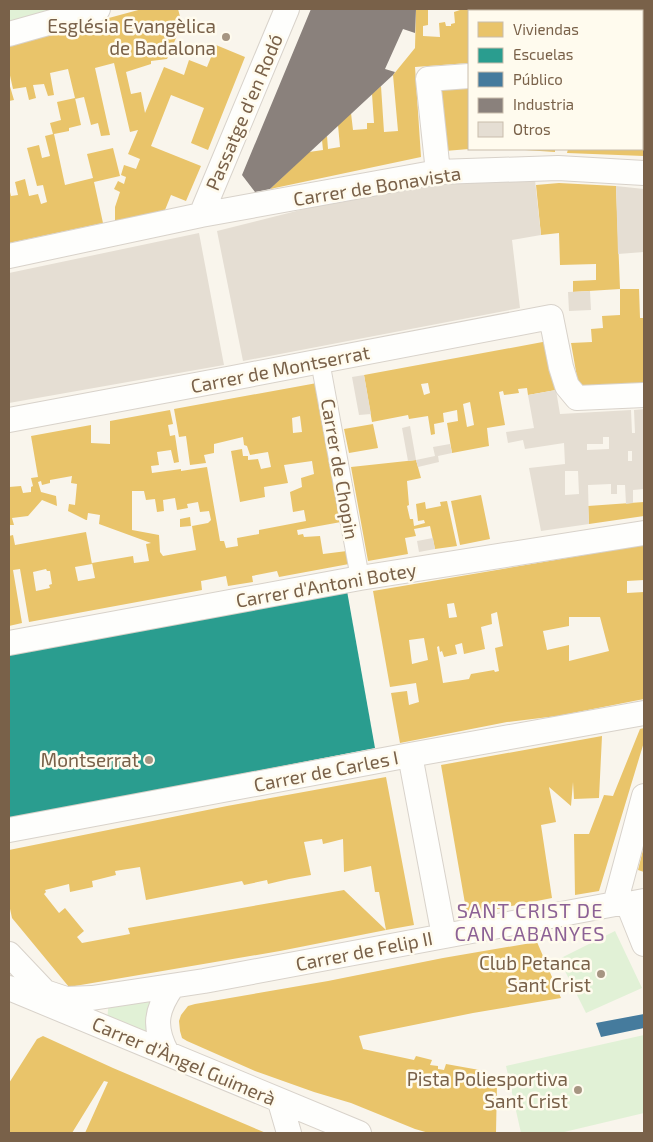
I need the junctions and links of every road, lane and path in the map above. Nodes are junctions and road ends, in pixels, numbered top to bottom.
1 (98, 9) edge
2 (287, 9) edge
3 (9, 34) edge
4 (468, 76) edge
5 (438, 172) junction
6 (644, 173) edge
7 (201, 215) junction
8 (9, 256) edge
9 (320, 360) junction
10 (644, 395) edge
11 (9, 420) edge
12 (644, 533) edge
13 (360, 578) junction
14 (9, 643) edge
15 (644, 713) edge
16 (410, 755) junction
17 (644, 796) edge
18 (9, 830) edge
19 (629, 903) edge
20 (444, 936) junction
21 (644, 944) edge
22 (9, 954) edge
23 (172, 987) junction
24 (9, 988) edge
25 (167, 1052) junction
26 (280, 1102) junction
27 (350, 1132) edge
28 (289, 1133) edge

1 - 3 street
2 - 7 street, Passatge d'en Rodó
4 - 5 street
5 - 6 street, Carrer de Bonavista
5 - 7 street, Carrer de Bonavista
7 - 8 street, Carrer de Bonavista
9 - 10 street, Carrer de Montserrat
9 - 11 street, Carrer de Montserrat
9 - 13 street, Carrer de Chopin
12 - 13 street, Carrer d'Antoni Botey
13 - 14 street, Carrer d'Antoni Botey
15 - 16 street, Carrer de Carles I
16 - 18 street, Carrer de Carles I
16 - 20 street
17 - 19 street
19 - 20 street, Carrer de Felip II
19 - 21 street
20 - 23 street, Carrer de Felip II
22 - 23 street, Carrer de Felip II
23 - 25 street
24 - 25 street, Carrer d'Àngel Guimerà
25 - 26 street, Carrer d'Àngel Guimerà
26 - 27 street, Carrer d'Àngel Guimerà
26 - 28 street

